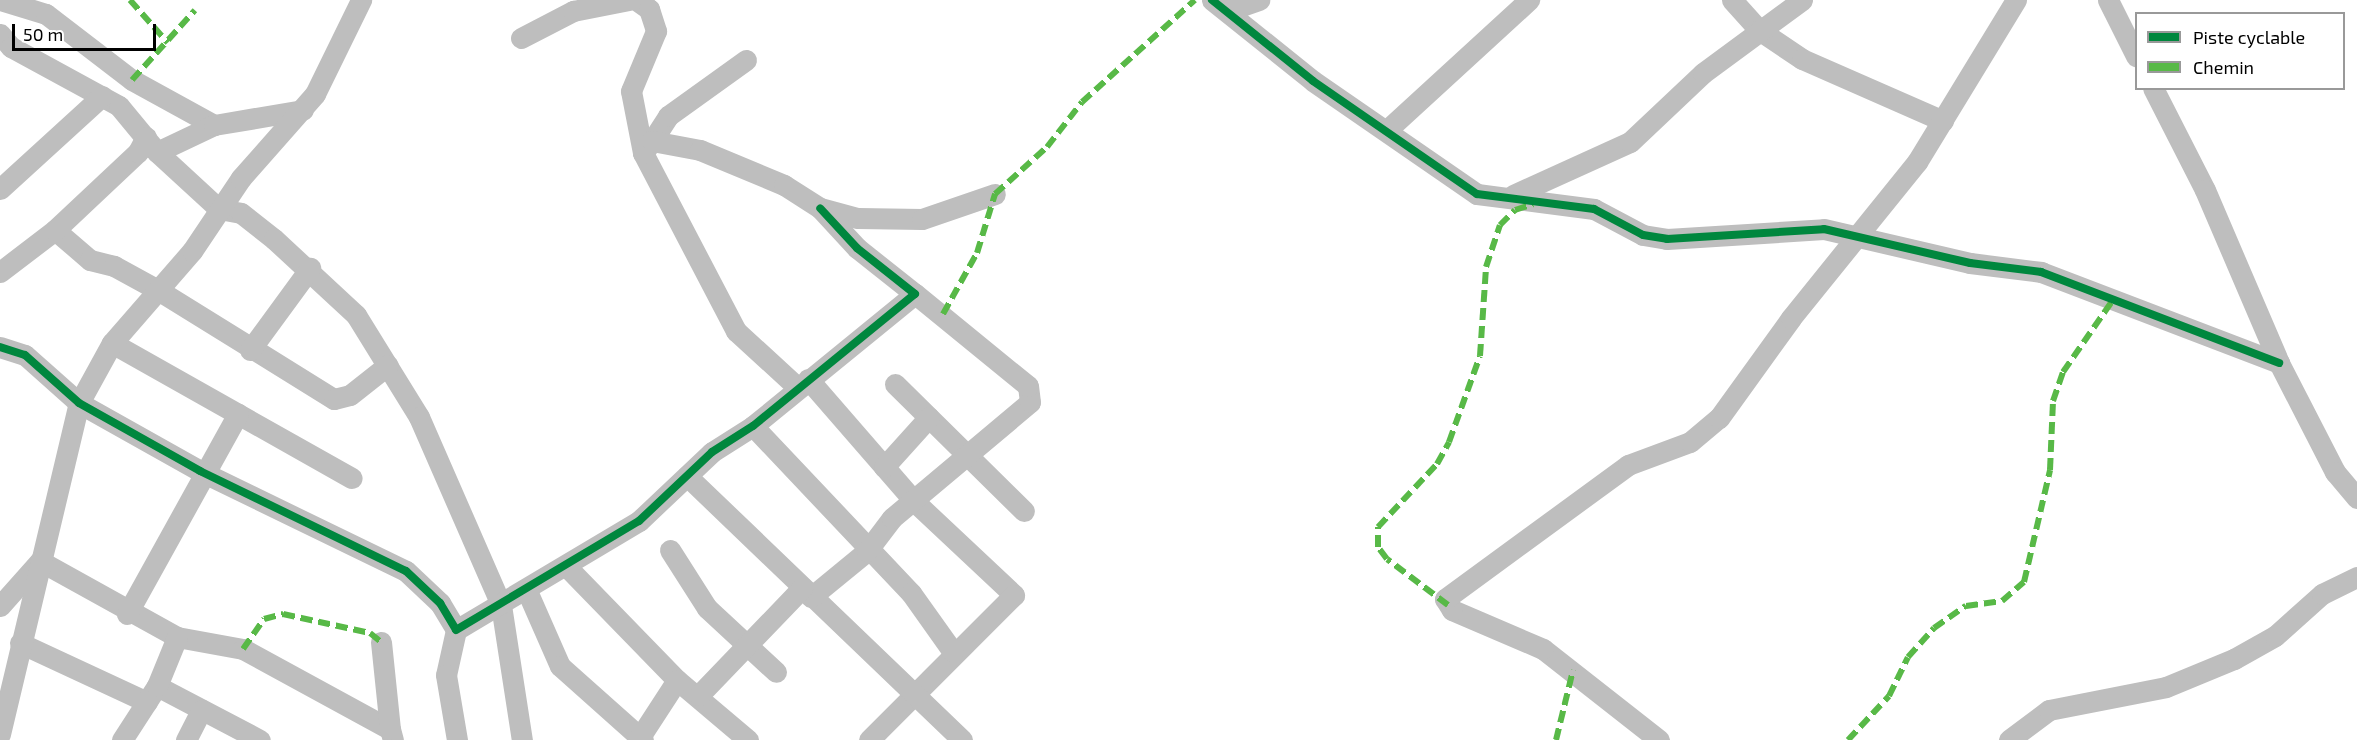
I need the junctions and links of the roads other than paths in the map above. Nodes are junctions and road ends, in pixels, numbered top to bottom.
1 (0, 0) edge
2 (361, 0) edge
3 (629, 0) edge
4 (636, 0) edge
5 (1259, 0) edge
6 (1529, 0) edge
7 (1732, 0) edge
8 (1802, 0) edge
9 (2016, 0) edge
10 (2108, 0) edge
11 (34, 4) edge
12 (1221, 5) edge
13 (1759, 30) junction
14 (521, 38) dead end
15 (4, 45) edge
16 (2135, 54) edge
17 (746, 60) dead end
18 (2154, 90) edge
19 (102, 96) junction
20 (303, 110) junction
21 (1943, 121) junction
22 (214, 125) junction
23 (1387, 130) junction
24 (151, 145) junction
25 (647, 147) junction
26 (0, 189) edge
27 (995, 194) dead end
28 (1495, 199) junction
29 (820, 207) junction
30 (219, 209) junction
31 (56, 230) junction
32 (1860, 236) junction
33 (310, 268) junction
34 (0, 273) edge
35 (158, 290) junction
36 (915, 294) junction
37 (112, 343) junction
38 (0, 347) edge
39 (250, 350) junction
40 (2278, 363) junction
41 (387, 365) junction
42 (802, 382) junction
43 (895, 384) dead end
44 (79, 404) junction
45 (238, 414) junction
46 (929, 417) junction
47 (753, 426) junction
48 (970, 456) junction
49 (884, 467) junction
50 (203, 472) junction
51 (687, 476) junction
52 (352, 478) dead end
53 (2357, 498) edge
54 (915, 502) junction
55 (1024, 511) dead end
56 (670, 550) dead end
57 (867, 551) junction
58 (40, 561) junction
59 (567, 567) junction
60 (2357, 577) edge
61 (527, 591) junction
62 (806, 593) junction
63 (0, 606) edge
64 (501, 606) junction
65 (127, 614) junction
66 (456, 630) junction
67 (177, 637) junction
68 (381, 642) dead end
69 (747, 645) junction
70 (953, 652) junction
71 (12, 654) edge
72 (776, 672) dead end
73 (677, 680) junction
74 (911, 693) junction
75 (152, 694) junction
76 (699, 695) junction
77 (201, 710) junction
78 (0, 734) edge
79 (392, 734) edge
80 (641, 739) edge
81 (109, 740) edge
82 (116, 740) edge
83 (122, 740) edge
84 (186, 740) edge
85 (260, 740) edge
86 (457, 740) edge
87 (522, 740) edge
88 (748, 740) edge
89 (869, 740) edge
90 (962, 740) edge
91 (1659, 740) edge
92 (2009, 740) edge

1 - 11 street
2 - 20 street
3 - 14 street
4 - 25 street
5 - 12 street
6 - 23 street
7 - 13 street
8 - 13 street
9 - 21 street
10 - 16 street
11 - 22 street
12 - 23 street
13 - 21 street
13 - 28 street
15 - 19 street
17 - 25 street
18 - 40 street
19 - 24 street
19 - 26 street
20 - 22 street
20 - 30 street
21 - 32 street
22 - 24 street
23 - 28 street
24 - 30 street
24 - 31 street
25 - 29 street
25 - 42 street
27 - 29 street
28 - 32 street
29 - 36 street
30 - 33 street
30 - 35 street
31 - 34 street
31 - 35 street
32 - 40 street
32 - 91 street
33 - 39 street
33 - 41 street
35 - 37 street
35 - 39 street
36 - 42 street
36 - 48 street
37 - 44 street
37 - 45 street
38 - 44 street
39 - 41 street
40 - 53 street
41 - 64 street
42 - 47 street
42 - 49 street
43 - 46 street
44 - 50 street
44 - 58 street
45 - 50 street
45 - 52 street
46 - 48 street
46 - 49 street
47 - 51 street
47 - 57 street
48 - 54 street
48 - 55 street
49 - 54 street
50 - 65 street
50 - 66 street
51 - 59 street
51 - 62 street
54 - 57 street
54 - 70 street
56 - 69 street
57 - 62 street
57 - 70 street
58 - 63 street
58 - 65 street
58 - 71 street
59 - 61 street
59 - 73 street
60 - 92 street
61 - 64 street
61 - 80 street
62 - 69 street
62 - 74 street
64 - 66 street
64 - 87 street
65 - 67 street
66 - 86 street
67 - 75 street
67 - 79 street
68 - 79 street
69 - 72 street
69 - 76 street
70 - 74 street
71 - 75 street
71 - 78 street
73 - 76 street
73 - 80 street
74 - 89 street
74 - 90 street
75 - 77 street
75 - 83 street
76 - 88 street
77 - 84 street
77 - 85 street
81 - 82 street

